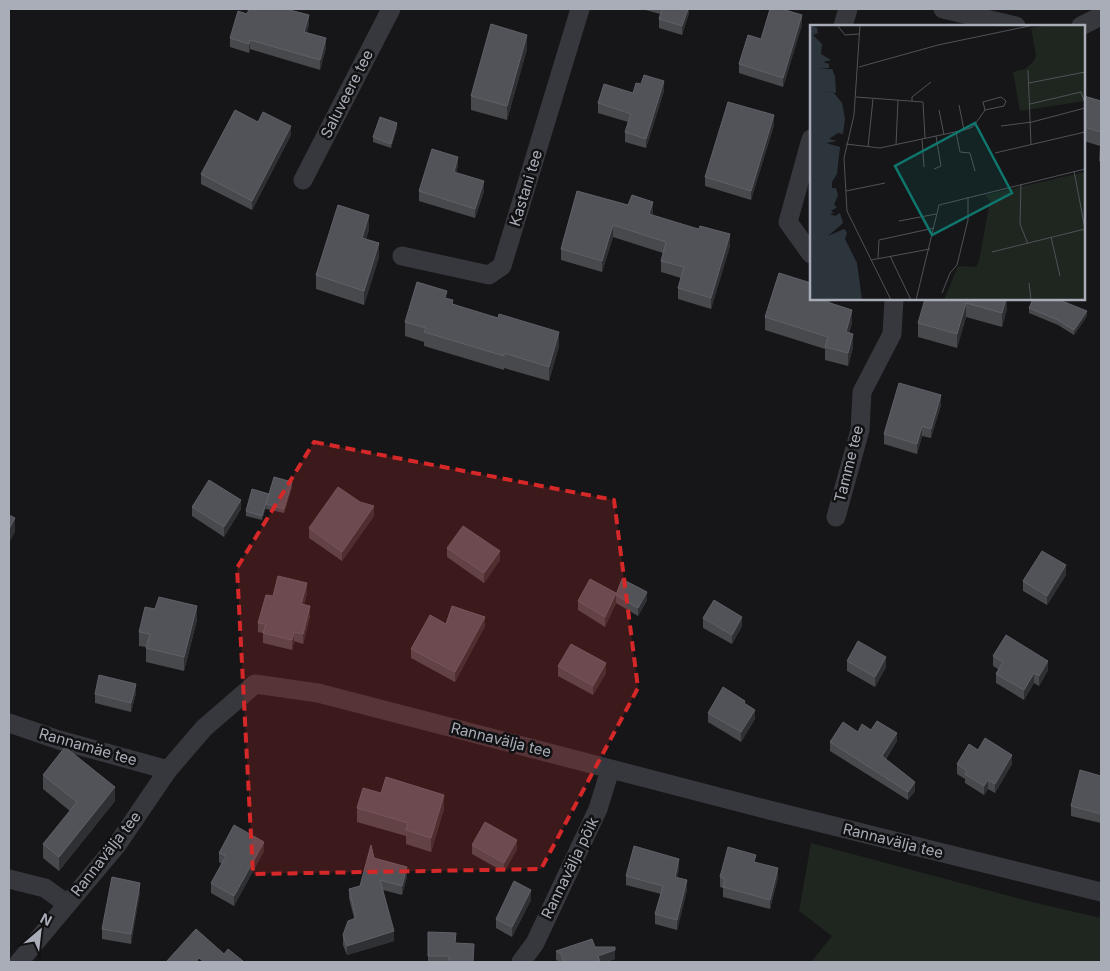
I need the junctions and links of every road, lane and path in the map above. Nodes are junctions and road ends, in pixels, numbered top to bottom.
1 (391, 9) edge
2 (580, 9) edge
3 (848, 9) edge
4 (950, 10) edge
5 (1101, 16) edge
6 (843, 25) edge
7 (1012, 25) edge
8 (1083, 25) edge
9 (810, 143) edge
10 (303, 180) dead end
11 (810, 253) edge
12 (402, 256) dead end
13 (894, 300) edge
14 (836, 517) dead end
15 (9, 723) edge
16 (168, 770) junction
17 (610, 770) junction
18 (9, 879) edge
19 (1101, 892) edge
20 (67, 904) junction
21 (19, 962) edge
22 (521, 962) edge

1 - 10 street, Saluveere tee
2 - 12 street, Kastani tee
3 - 6 street
4 - 7 street
5 - 8 street
9 - 11 street
13 - 14 street, Tamme tee
15 - 16 street, Rannamäe tee
16 - 17 street, Rannavälja tee
16 - 20 street, Rannavälja tee
17 - 19 street, Rannavälja tee
17 - 22 street, Rannavälja põik
18 - 20 street
20 - 21 street, Rannavälja tee

